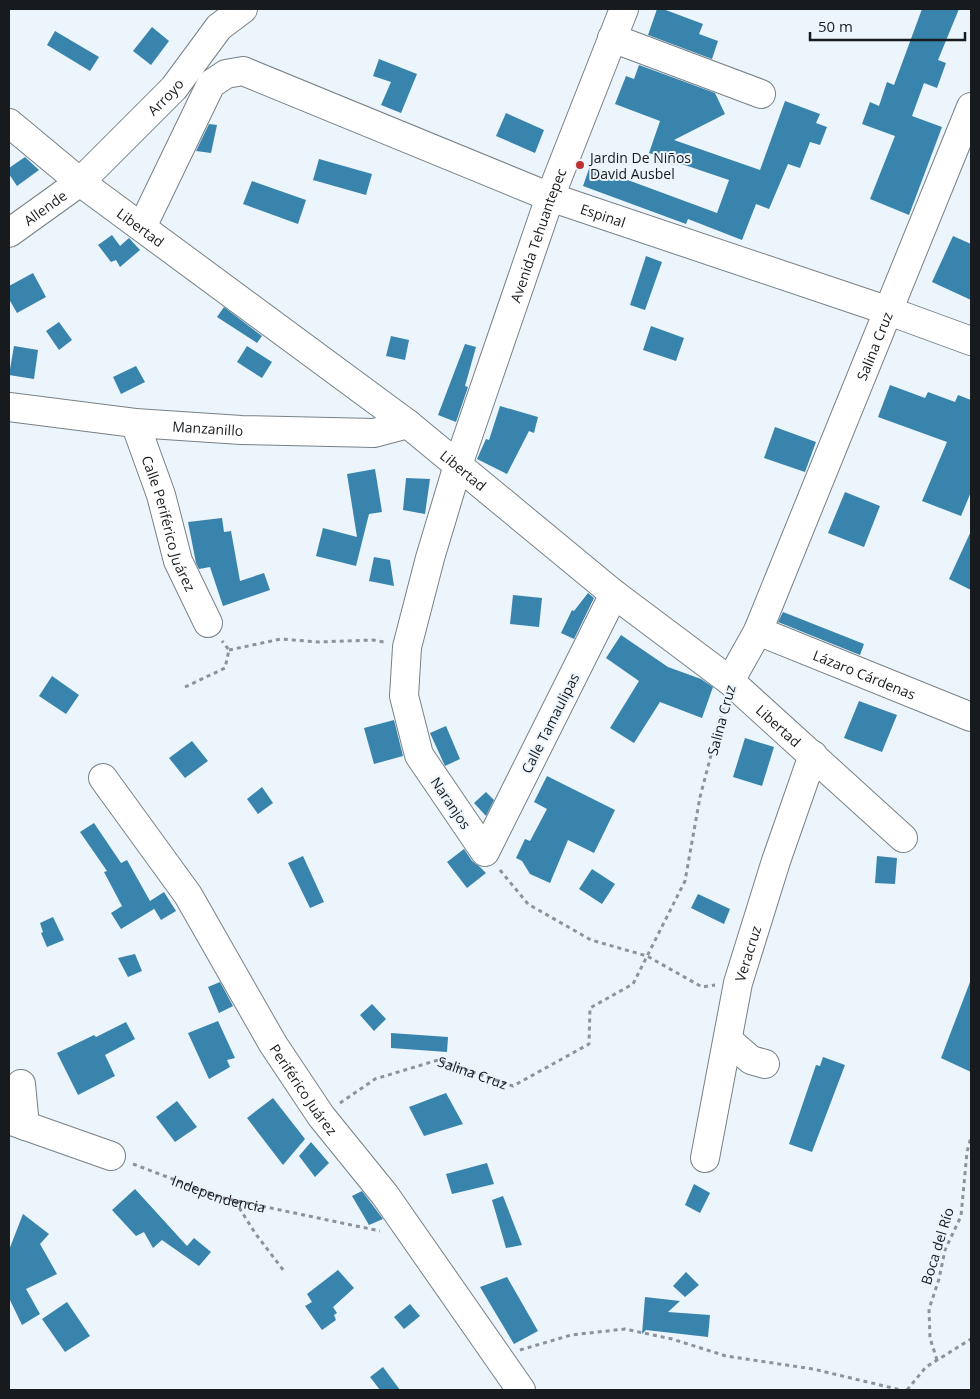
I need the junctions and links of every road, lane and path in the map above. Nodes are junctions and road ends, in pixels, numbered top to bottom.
1 (243, 9) edge
2 (624, 9) edge
3 (612, 38) junction
4 (761, 94) dead end
5 (971, 106) edge
6 (9, 123) edge
7 (80, 182) junction
8 (550, 197) junction
9 (142, 227) junction
10 (9, 233) edge
11 (889, 311) junction
12 (971, 341) edge
13 (9, 407) edge
14 (135, 423) junction
15 (408, 424) junction
16 (458, 464) junction
17 (614, 594) junction
18 (208, 623) joint
19 (758, 631) junction
20 (407, 647) junction
21 (229, 650) junction
22 (730, 681) junction
23 (185, 687) dead end
24 (971, 717) edge
25 (813, 756) junction
26 (103, 778) dead end
27 (903, 838) dead end
28 (485, 852) junction
29 (647, 956) junction
30 (738, 983) junction
31 (728, 1040) junction
32 (765, 1064) dead end
33 (21, 1084) dead end
34 (321, 1116) junction
35 (17, 1123) edge
36 (971, 1137) edge
37 (111, 1156) joint
38 (706, 1158) dead end
39 (235, 1200) junction
40 (386, 1235) dead end
41 (284, 1271) dead end
42 (971, 1338) edge
43 (498, 1357) junction
44 (937, 1360) junction
45 (520, 1390) edge
46 (901, 1390) edge
47 (907, 1390) edge

1 - 7 street, Arroyo
2 - 3 street, Avenida Tehuantepec
3 - 4 street
3 - 8 street, Avenida Tehuantepec
5 - 11 street, Salina Cruz
6 - 7 street, Libertad
7 - 9 street, Libertad
7 - 10 street, Allende
8 - 9 street, Espinal
8 - 11 street, Espinal
8 - 16 street, Avenida Tehuantepec
9 - 15 street, Libertad
11 - 12 street, Espinal
11 - 19 street, Salina Cruz
13 - 14 street, Manzanillo
14 - 15 street, Manzanillo
14 - 18 street, Calle Periférico Juárez
15 - 16 street, Libertad
16 - 17 street, Libertad
16 - 20 street, Naranjos
17 - 22 street, Libertad
17 - 28 street, Calle Tamaulipas
18 - 21 path
19 - 22 street, Salina Cruz
19 - 24 street, Lázaro Cárdenas
20 - 21 path
20 - 28 street, Naranjos
21 - 23 path
22 - 25 street, Libertad
22 - 29 path, Salina Cruz
25 - 27 street, Libertad
25 - 30 street, Veracruz
26 - 34 street, Periférico Juárez
28 - 29 path
29 - 30 path
29 - 34 path, Salina Cruz
30 - 31 street, Veracruz
31 - 32 street
31 - 38 street, Veracruz
33 - 35 street
34 - 43 street, Periférico Juárez
35 - 37 street
36 - 44 path, Boca del Río
37 - 39 path, Independencia
39 - 40 path, Independencia
39 - 41 path
42 - 44 path
43 - 45 street, Periférico Juárez
43 - 46 path
44 - 47 path

